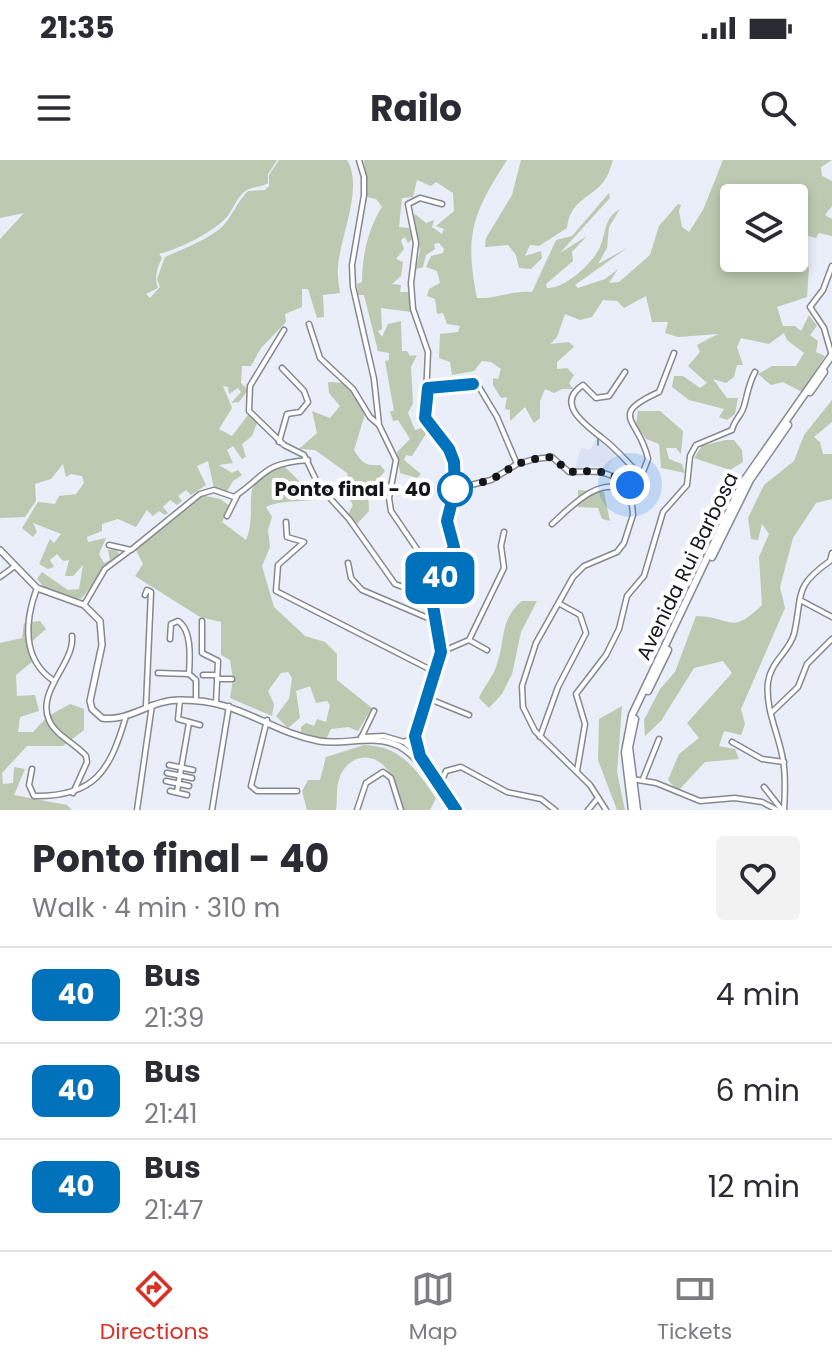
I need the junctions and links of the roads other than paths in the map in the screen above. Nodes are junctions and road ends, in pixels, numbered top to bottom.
1 (359, 160) edge
2 (442, 204) dead end
3 (832, 266) edge
4 (309, 324) dead end
5 (284, 330) dead end
6 (674, 353) dead end
7 (832, 357) edge
8 (282, 368) dead end
9 (625, 372) dead end
10 (755, 372) dead end
11 (428, 388) junction
12 (379, 425) junction
13 (279, 442) junction
14 (308, 460) junction
15 (517, 464) junction
16 (640, 475) junction
17 (629, 488) junction
18 (455, 489) junction
19 (237, 496) junction
20 (227, 516) dead end
21 (286, 522) dead end
22 (552, 524) dead end
23 (504, 532) dead end
24 (109, 545) dead end
25 (0, 550) edge
26 (131, 550) junction
27 (832, 553) edge
28 (831, 562) edge
29 (348, 563) dead end
30 (15, 566) junction
31 (0, 577) edge
32 (37, 588) junction
33 (145, 595) dead end
34 (431, 596) junction
35 (800, 600) junction
36 (560, 604) junction
37 (84, 605) junction
38 (832, 617) edge
39 (202, 621) dead end
40 (435, 621) junction
41 (72, 636) dead end
42 (170, 639) dead end
43 (832, 639) edge
44 (469, 640) junction
45 (487, 650) dead end
46 (441, 652) junction
47 (435, 672) junction
48 (158, 673) dead end
49 (189, 674) junction
50 (203, 675) dead end
51 (217, 677) junction
52 (232, 679) dead end
53 (54, 681) junction
54 (427, 698) junction
55 (180, 700) junction
56 (196, 700) junction
57 (216, 703) junction
58 (150, 705) junction
59 (229, 705) junction
60 (374, 711) dead end
61 (771, 713) junction
62 (469, 715) dead end
63 (126, 716) junction
64 (267, 720) junction
65 (189, 723) junction
66 (200, 725) dead end
67 (415, 736) junction
68 (540, 737) junction
69 (360, 739) junction
70 (659, 739) dead end
71 (404, 742) junction
72 (732, 742) dead end
73 (420, 756) junction
74 (784, 762) junction
75 (169, 765) dead end
76 (181, 768) junction
77 (32, 769) dead end
78 (193, 770) dead end
79 (577, 771) junction
80 (167, 773) dead end
81 (180, 775) junction
82 (192, 778) dead end
83 (632, 779) junction
84 (643, 779) junction
85 (166, 781) dead end
86 (178, 784) junction
87 (189, 786) dead end
88 (439, 787) junction
89 (764, 787) dead end
90 (297, 791) dead end
91 (73, 793) junction
92 (187, 795) dead end
93 (442, 795) junction
94 (598, 798) junction
95 (697, 800) junction
96 (137, 810) edge
97 (212, 810) edge
98 (357, 810) edge
99 (401, 810) edge
100 (456, 810) edge
101 (555, 810) edge
102 (588, 810) edge
103 (606, 810) edge
104 (634, 810) edge
105 (695, 810) edge
106 (781, 810) edge

1 - 12 street
2 - 11 street
3 - 7 street
4 - 12 street
5 - 13 street
6 - 16 street
7 - 83 main road, Avenida Rui Barbosa
7 - 104 main road, Avenida Rui Barbosa
8 - 13 street
9 - 16 street
10 - 79 street
11 - 15 street
11 - 18 street
12 - 34 street
13 - 14 street
14 - 19 street
14 - 34 street
15 - 17 street
15 - 18 street
16 - 17 street
17 - 22 street
17 - 36 street
18 - 34 street
19 - 20 street
19 - 26 street
21 - 47 street
23 - 44 street
24 - 26 street
25 - 30 main road
26 - 37 street
27 - 28 street
28 - 35 street
29 - 40 street
30 - 31 street
30 - 32 main road
32 - 37 main road
32 - 53 street
33 - 58 street
34 - 40 street
35 - 38 street
35 - 61 street
36 - 68 street
36 - 68 street
37 - 63 main road
39 - 51 street
40 - 46 street
41 - 53 street
42 - 49 street
43 - 61 street
44 - 45 street
44 - 46 street
46 - 47 street
47 - 54 street
48 - 49 street
49 - 56 street
50 - 51 street
51 - 52 street
51 - 57 street
53 - 91 street
54 - 62 street
54 - 67 street
55 - 56 main road
55 - 58 main road
55 - 65 street
56 - 57 main road
57 - 59 main road
58 - 63 main road
58 - 96 street
59 - 64 main road
59 - 97 street
60 - 69 street
61 - 74 street
63 - 91 street
64 - 69 main road
64 - 90 street
65 - 66 street
65 - 76 street
67 - 71 street
67 - 73 street
68 - 79 street
69 - 71 street
69 - 93 main road
70 - 84 street
71 - 73 street
72 - 74 street
73 - 88 street
74 - 106 street
75 - 76 street
76 - 78 street
76 - 81 street
77 - 91 street
79 - 94 street
80 - 81 street
81 - 82 street
81 - 86 street
83 - 84 street
83 - 104 main road, Avenida Rui Barbosa
84 - 95 street
85 - 86 street
86 - 87 street
86 - 92 street
88 - 93 street
88 - 101 street
89 - 106 street
93 - 100 main road
94 - 102 street
94 - 103 street
95 - 105 street
95 - 106 street
98 - 99 street

